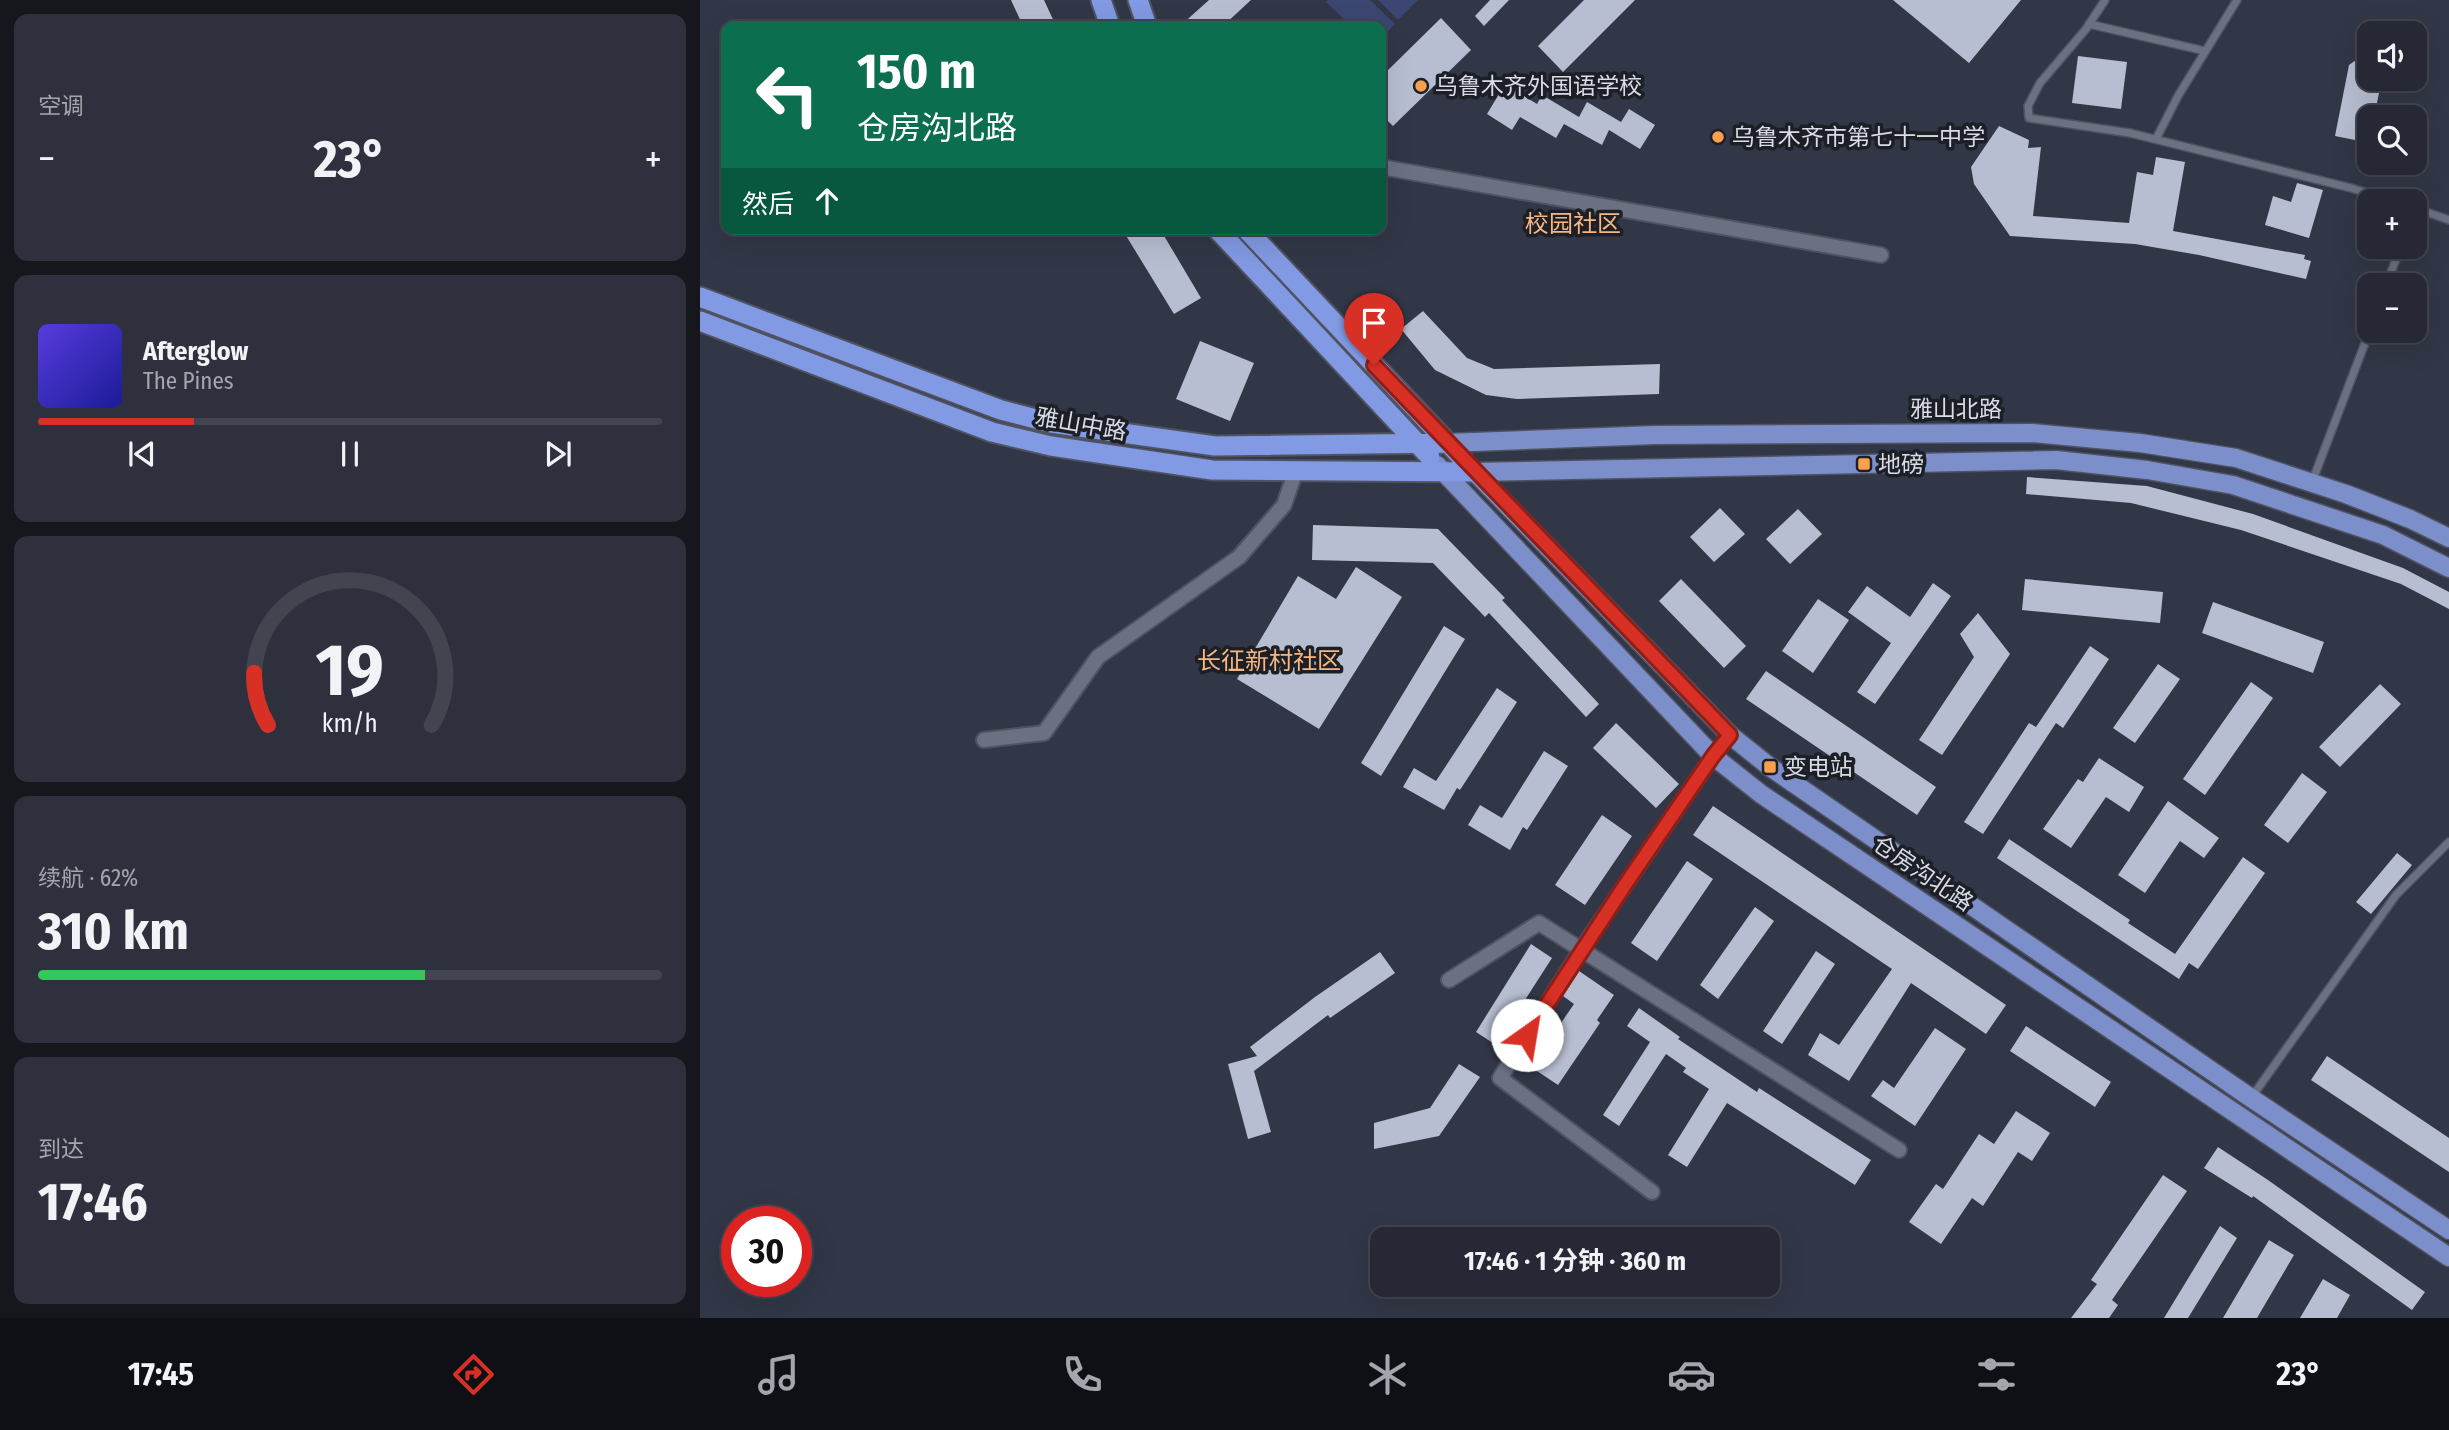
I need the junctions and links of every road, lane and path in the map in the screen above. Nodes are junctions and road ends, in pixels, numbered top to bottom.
1 (1101, 0) edge
2 (1138, 0) edge
3 (2105, 0) edge
4 (2237, 0) edge
5 (1108, 21) edge
6 (1145, 21) edge
7 (2089, 24) junction
8 (2205, 51) junction
9 (2155, 139) junction
10 (1386, 168) edge
11 (2357, 190) edge
12 (2427, 212) edge
13 (2449, 220) edge
14 (1223, 235) edge
15 (1251, 235) edge
16 (1881, 255) dead end
17 (700, 297) edge
18 (700, 321) edge
19 (2365, 343) edge
20 (1447, 443) junction
21 (1424, 450) junction
22 (1468, 465) junction
23 (1296, 470) junction
24 (1444, 472) junction
25 (2312, 483) junction
26 (2449, 538) edge
27 (2449, 568) edge
28 (1730, 735) junction
29 (984, 740) dead end
30 (1713, 756) junction
31 (2449, 842) edge
32 (1581, 950) junction
33 (1449, 980) dead end
34 (2251, 1098) junction
35 (1899, 1150) dead end
36 (1651, 1192) dead end
37 (2449, 1230) edge
38 (2449, 1257) edge

1 - 5 highway
2 - 6 highway
3 - 7 lane
4 - 8 lane
7 - 8 lane
7 - 9 lane
8 - 9 lane
9 - 11 lane
10 - 16 street
12 - 13 lane
14 - 21 highway
15 - 20 highway
17 - 21 highway, 雅山中路
18 - 23 highway, 雅山中路
19 - 25 lane
20 - 21 highway, 雅山中路
20 - 22 highway
20 - 25 main road, 雅山北路
21 - 24 main road, 仓房沟北路
22 - 24 highway, 雅山中路
22 - 27 main road
22 - 28 main road, 仓房沟北路
23 - 24 highway, 雅山中路
23 - 29 street
24 - 30 main road, 仓房沟北路
25 - 26 main road, 雅山北路
28 - 30 street
28 - 34 main road, 仓房沟北路
30 - 32 street
30 - 38 main road, 仓房沟北路
31 - 34 lane
32 - 33 street
32 - 35 street
32 - 36 street
34 - 37 main road, 仓房沟北路

